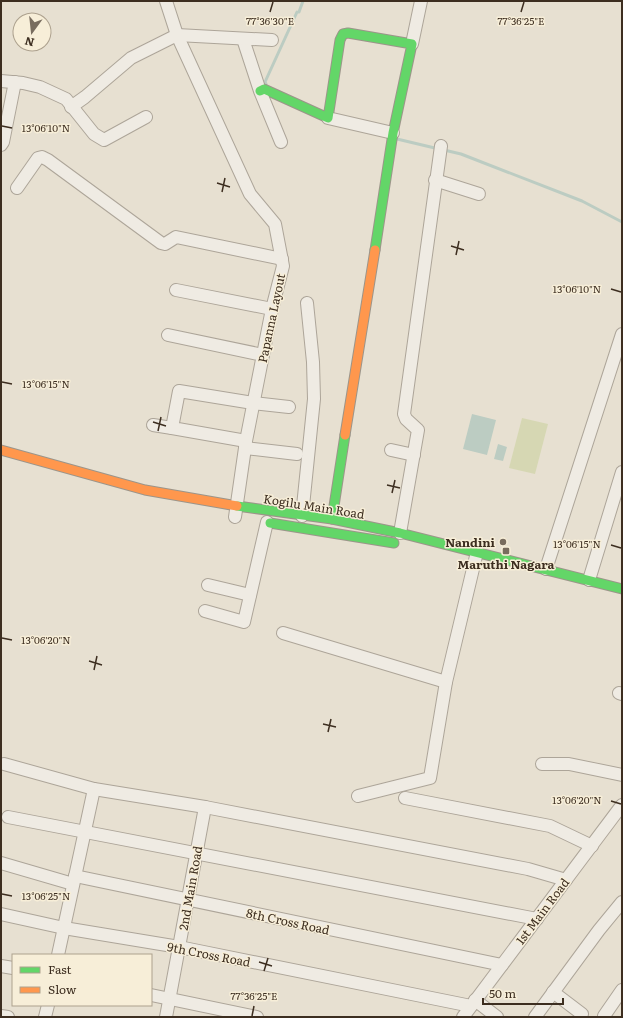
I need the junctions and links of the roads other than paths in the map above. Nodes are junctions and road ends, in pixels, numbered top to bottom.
1 (166, 1) edge
2 (421, 1) edge
3 (177, 36) junction
4 (243, 40) junction
5 (272, 40) dead end
6 (412, 44) junction
7 (1, 81) edge
8 (15, 82) junction
9 (262, 90) junction
10 (71, 107) junction
11 (146, 117) dead end
12 (328, 118) junction
13 (392, 138) junction
14 (281, 142) dead end
15 (1, 144) edge
16 (439, 151) dead end
17 (435, 180) junction
18 (17, 188) dead end
19 (479, 194) dead end
20 (282, 259) junction
21 (176, 290) dead end
22 (307, 303) dead end
23 (272, 309) junction
24 (622, 334) edge
25 (168, 335) dead end
26 (263, 355) junction
27 (254, 403) junction
28 (288, 408) dead end
29 (153, 425) dead end
30 (172, 428) junction
31 (245, 445) junction
32 (1, 450) edge
33 (391, 450) dead end
34 (297, 454) dead end
35 (414, 454) junction
36 (54, 466) junction
37 (622, 472) edge
38 (51, 476) dead end
39 (235, 514) junction
40 (302, 516) junction
41 (332, 520) junction
42 (264, 522) joint
43 (400, 532) junction
44 (405, 545) dead end
45 (476, 560) junction
46 (546, 569) junction
47 (589, 580) junction
48 (208, 585) dead end
49 (622, 589) edge
50 (250, 595) junction
51 (205, 611) dead end
52 (283, 634) dead end
53 (446, 682) junction
54 (4, 764) dead end
55 (542, 764) dead end
56 (622, 775) edge
57 (94, 789) junction
58 (358, 796) dead end
59 (405, 798) dead end
60 (622, 805) edge
61 (205, 807) junction
62 (8, 817) dead end
63 (84, 832) junction
64 (592, 846) junction
65 (197, 852) junction
66 (1, 863) edge
67 (74, 880) junction
68 (566, 880) junction
69 (188, 900) junction
70 (622, 902) edge
71 (1, 914) edge
72 (537, 918) junction
73 (64, 928) junction
74 (179, 947) junction
75 (58, 954) edge
76 (1, 966) edge
77 (502, 966) junction
78 (12, 968) edge
79 (622, 990) edge
80 (553, 992) junction
81 (152, 995) edge
82 (170, 999) junction
83 (473, 1003) junction
84 (48, 1006) edge
85 (582, 1014) dead end
86 (1, 1016) edge
87 (604, 1016) edge
88 (8, 1017) edge
89 (45, 1017) edge
90 (166, 1017) edge
91 (257, 1017) edge
92 (463, 1017) edge
93 (497, 1017) edge
94 (535, 1017) edge

1 - 3 street, Papanna Layout
2 - 6 street
3 - 4 street
3 - 10 street
3 - 20 street, Papanna Layout
4 - 5 street
4 - 9 street
6 - 12 main road
6 - 13 main road
7 - 8 street
8 - 10 street
8 - 15 street
9 - 12 main road
9 - 14 street
10 - 11 street
12 - 13 street
13 - 41 main road
16 - 17 street
17 - 19 street
17 - 35 street
18 - 20 street
20 - 23 street, Papanna Layout
21 - 23 street
22 - 40 street
23 - 26 street, Papanna Layout
24 - 46 street
25 - 26 street
26 - 27 street, Papanna Layout
27 - 28 street
27 - 30 street
27 - 31 street, Papanna Layout
29 - 30 street
30 - 31 street
31 - 34 street
31 - 39 street, Papanna Layout
32 - 36 main road, Kogilu Main Road
33 - 35 street
35 - 43 street
36 - 38 main road
36 - 39 main road, Kogilu Main Road
37 - 47 street
39 - 40 main road, Kogilu Main Road
40 - 41 main road, Kogilu Main Road
41 - 43 main road, Kogilu Main Road
42 - 44 main road, Kogilu Main Road
42 - 50 street
43 - 45 main road, Kogilu Main Road
45 - 46 main road, Kogilu Main Road
45 - 53 street
46 - 47 main road, Kogilu Main Road
47 - 49 main road, Kogilu Main Road
48 - 50 street
50 - 51 street
52 - 53 street
53 - 58 street
54 - 57 street
55 - 56 street
57 - 61 street
57 - 63 street
59 - 64 street
60 - 64 street, 1st Main Road
61 - 65 street, 2nd Main Road
61 - 68 street
62 - 63 street
63 - 65 street
63 - 67 street
64 - 68 street, 1st Main Road
65 - 69 street, 2nd Main Road
65 - 72 street
66 - 67 street, 8th Cross Road
67 - 69 street, 8th Cross Road
67 - 73 street
68 - 72 street, 1st Main Road
69 - 74 street, 2nd Main Road
69 - 77 street, 8th Cross Road
70 - 80 street
71 - 73 street, 9th Cross Road
72 - 77 street, 1st Main Road
73 - 74 street, 9th Cross Road
73 - 75 street
74 - 82 street, 2nd Main Road
74 - 83 street, 9th Cross Road
76 - 78 street
77 - 83 street, 1st Main Road
79 - 87 street
80 - 85 street
80 - 94 street
81 - 82 street
82 - 90 street, 2nd Main Road
82 - 91 street
83 - 92 street, 1st Main Road
83 - 93 street
84 - 89 street
86 - 88 street

